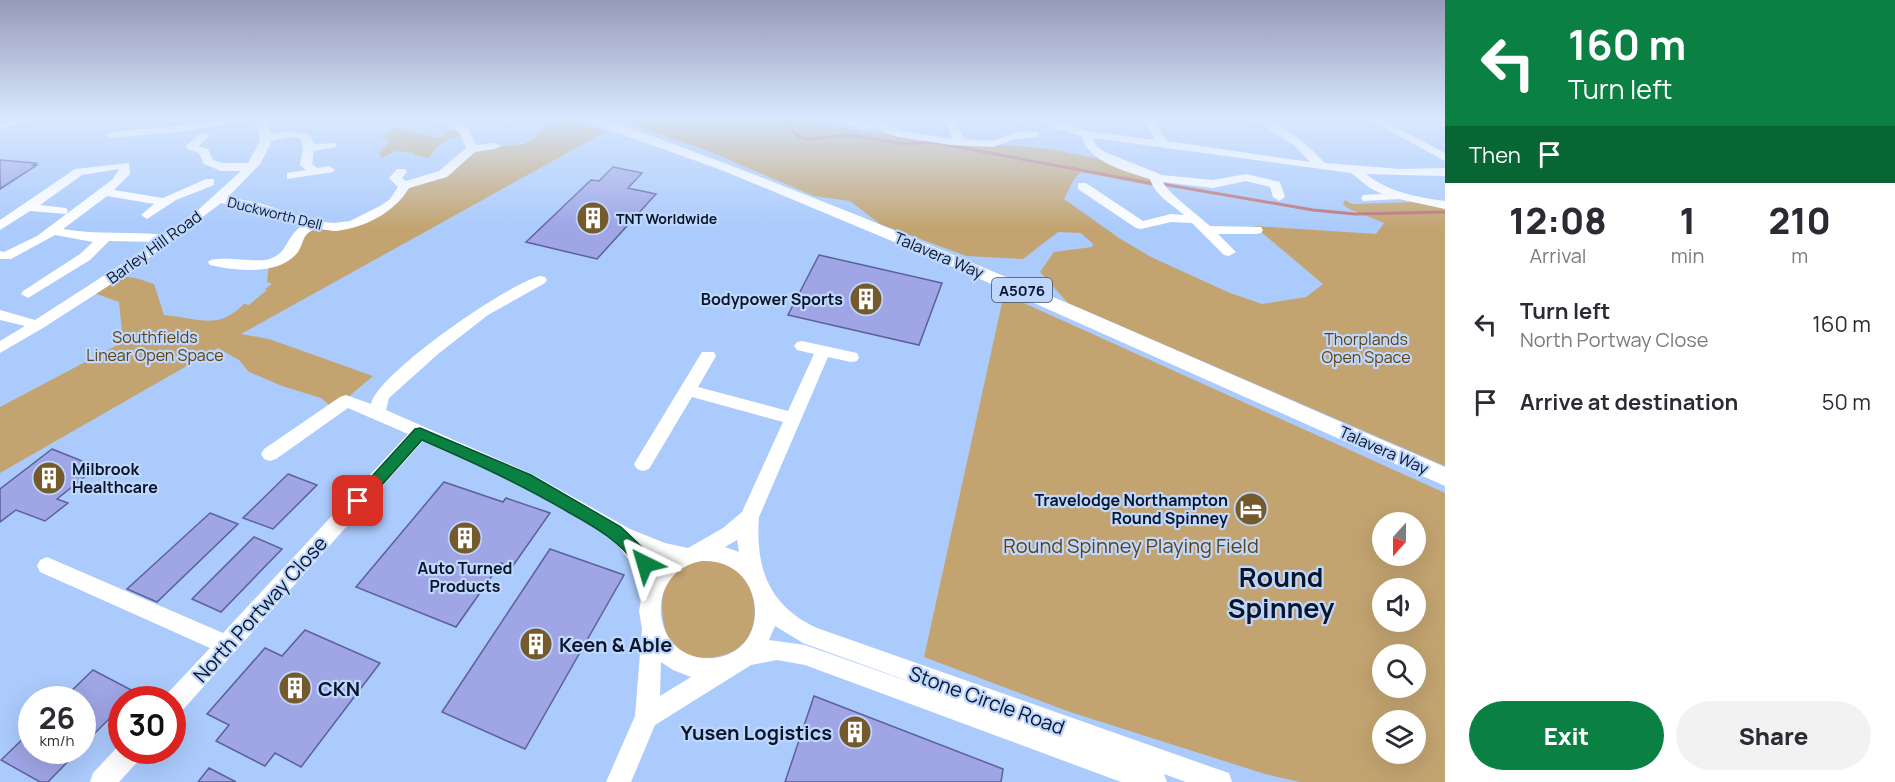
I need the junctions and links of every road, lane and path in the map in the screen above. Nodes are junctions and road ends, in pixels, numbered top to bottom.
1 (205, 155) edge
2 (259, 155) edge
3 (308, 155) edge
4 (464, 155) edge
5 (694, 155) edge
6 (1104, 155) edge
7 (1239, 155) edge
8 (1310, 155) edge
9 (251, 167) junction
10 (1322, 167) junction
11 (329, 170) dead end
12 (1355, 170) junction
13 (59, 172) dead end
14 (79, 172) junction
15 (401, 172) dead end
16 (1445, 172) edge
17 (312, 173) junction
18 (291, 176) dead end
19 (1156, 178) junction
20 (210, 182) dead end
21 (404, 186) junction
22 (1083, 186) dead end
23 (106, 192) junction
24 (1401, 197) junction
25 (1279, 198) dead end
26 (1367, 198) dead end
27 (218, 199) junction
28 (164, 202) junction
29 (1445, 205) edge
30 (29, 207) junction
31 (62, 211) dead end
32 (147, 215) dead end
33 (1194, 219) junction
34 (312, 225) junction
35 (0, 226) edge
36 (1205, 230) junction
37 (1256, 230) dead end
38 (53, 231) junction
39 (105, 238) junction
40 (166, 239) junction
41 (1229, 253) dead end
42 (0, 255) edge
43 (215, 262) dead end
44 (540, 280) dead end
45 (28, 294) dead end
46 (0, 315) edge
47 (38, 325) junction
48 (802, 346) dead end
49 (0, 348) edge
50 (823, 351) junction
51 (708, 356) dead end
52 (851, 357) dead end
53 (688, 390) junction
54 (377, 413) junction
55 (794, 418) junction
56 (415, 431) junction
57 (270, 454) dead end
58 (643, 464) dead end
59 (1445, 477) edge
60 (749, 518) junction
61 (615, 531) junction
62 (692, 554) junction
63 (47, 566) dead end
64 (751, 571) junction
65 (653, 598) junction
66 (765, 601) junction
67 (652, 629) junction
68 (227, 645) junction
69 (740, 661) junction
70 (186, 690) edge
71 (647, 717) junction
72 (118, 764) edge
73 (102, 782) edge
74 (618, 782) edge
75 (1155, 782) edge
76 (1220, 782) edge

1 - 9 street
2 - 9 street, Barley Hill Road
3 - 17 street
4 - 21 street
5 - 59 main road, Talavera Way / A5076
6 - 19 street
7 - 10 street
8 - 10 street
9 - 27 street, Barley Hill Road
10 - 12 street
11 - 17 street
12 - 16 street
12 - 24 street
13 - 14 street
14 - 23 street
14 - 30 street
15 - 21 street
17 - 18 street
19 - 25 street
19 - 33 street
20 - 28 street
21 - 34 street, Duckworth Dell
22 - 33 street
23 - 28 street
23 - 38 street
24 - 26 street
24 - 29 street
27 - 34 street, Duckworth Dell
27 - 40 street, Barley Hill Road
28 - 32 street
30 - 31 street
30 - 35 street
33 - 36 street
34 - 43 street
36 - 37 street
36 - 41 street
38 - 39 street
38 - 42 street
39 - 40 street
39 - 45 street
40 - 47 street, Barley Hill Road
44 - 54 street
46 - 47 street
47 - 49 street, Barley Hill Road
48 - 50 street
50 - 52 street
50 - 55 street
51 - 53 street
53 - 55 street
53 - 58 street
54 - 56 street
54 - 57 street
55 - 60 street
56 - 61 street
56 - 68 street, North Portway Close
60 - 62 street
60 - 64 street, Stone Circle Road
61 - 62 street
61 - 65 street
62 - 64 street
62 - 65 street
63 - 68 street
64 - 66 street, Stone Circle Road
65 - 67 street
66 - 69 street, Stone Circle Road
66 - 76 street, Stone Circle Road
67 - 69 street, Stone Circle Road
67 - 71 street
68 - 70 street, North Portway Close
69 - 71 street
69 - 75 street, Stone Circle Road
71 - 74 street
72 - 73 street

